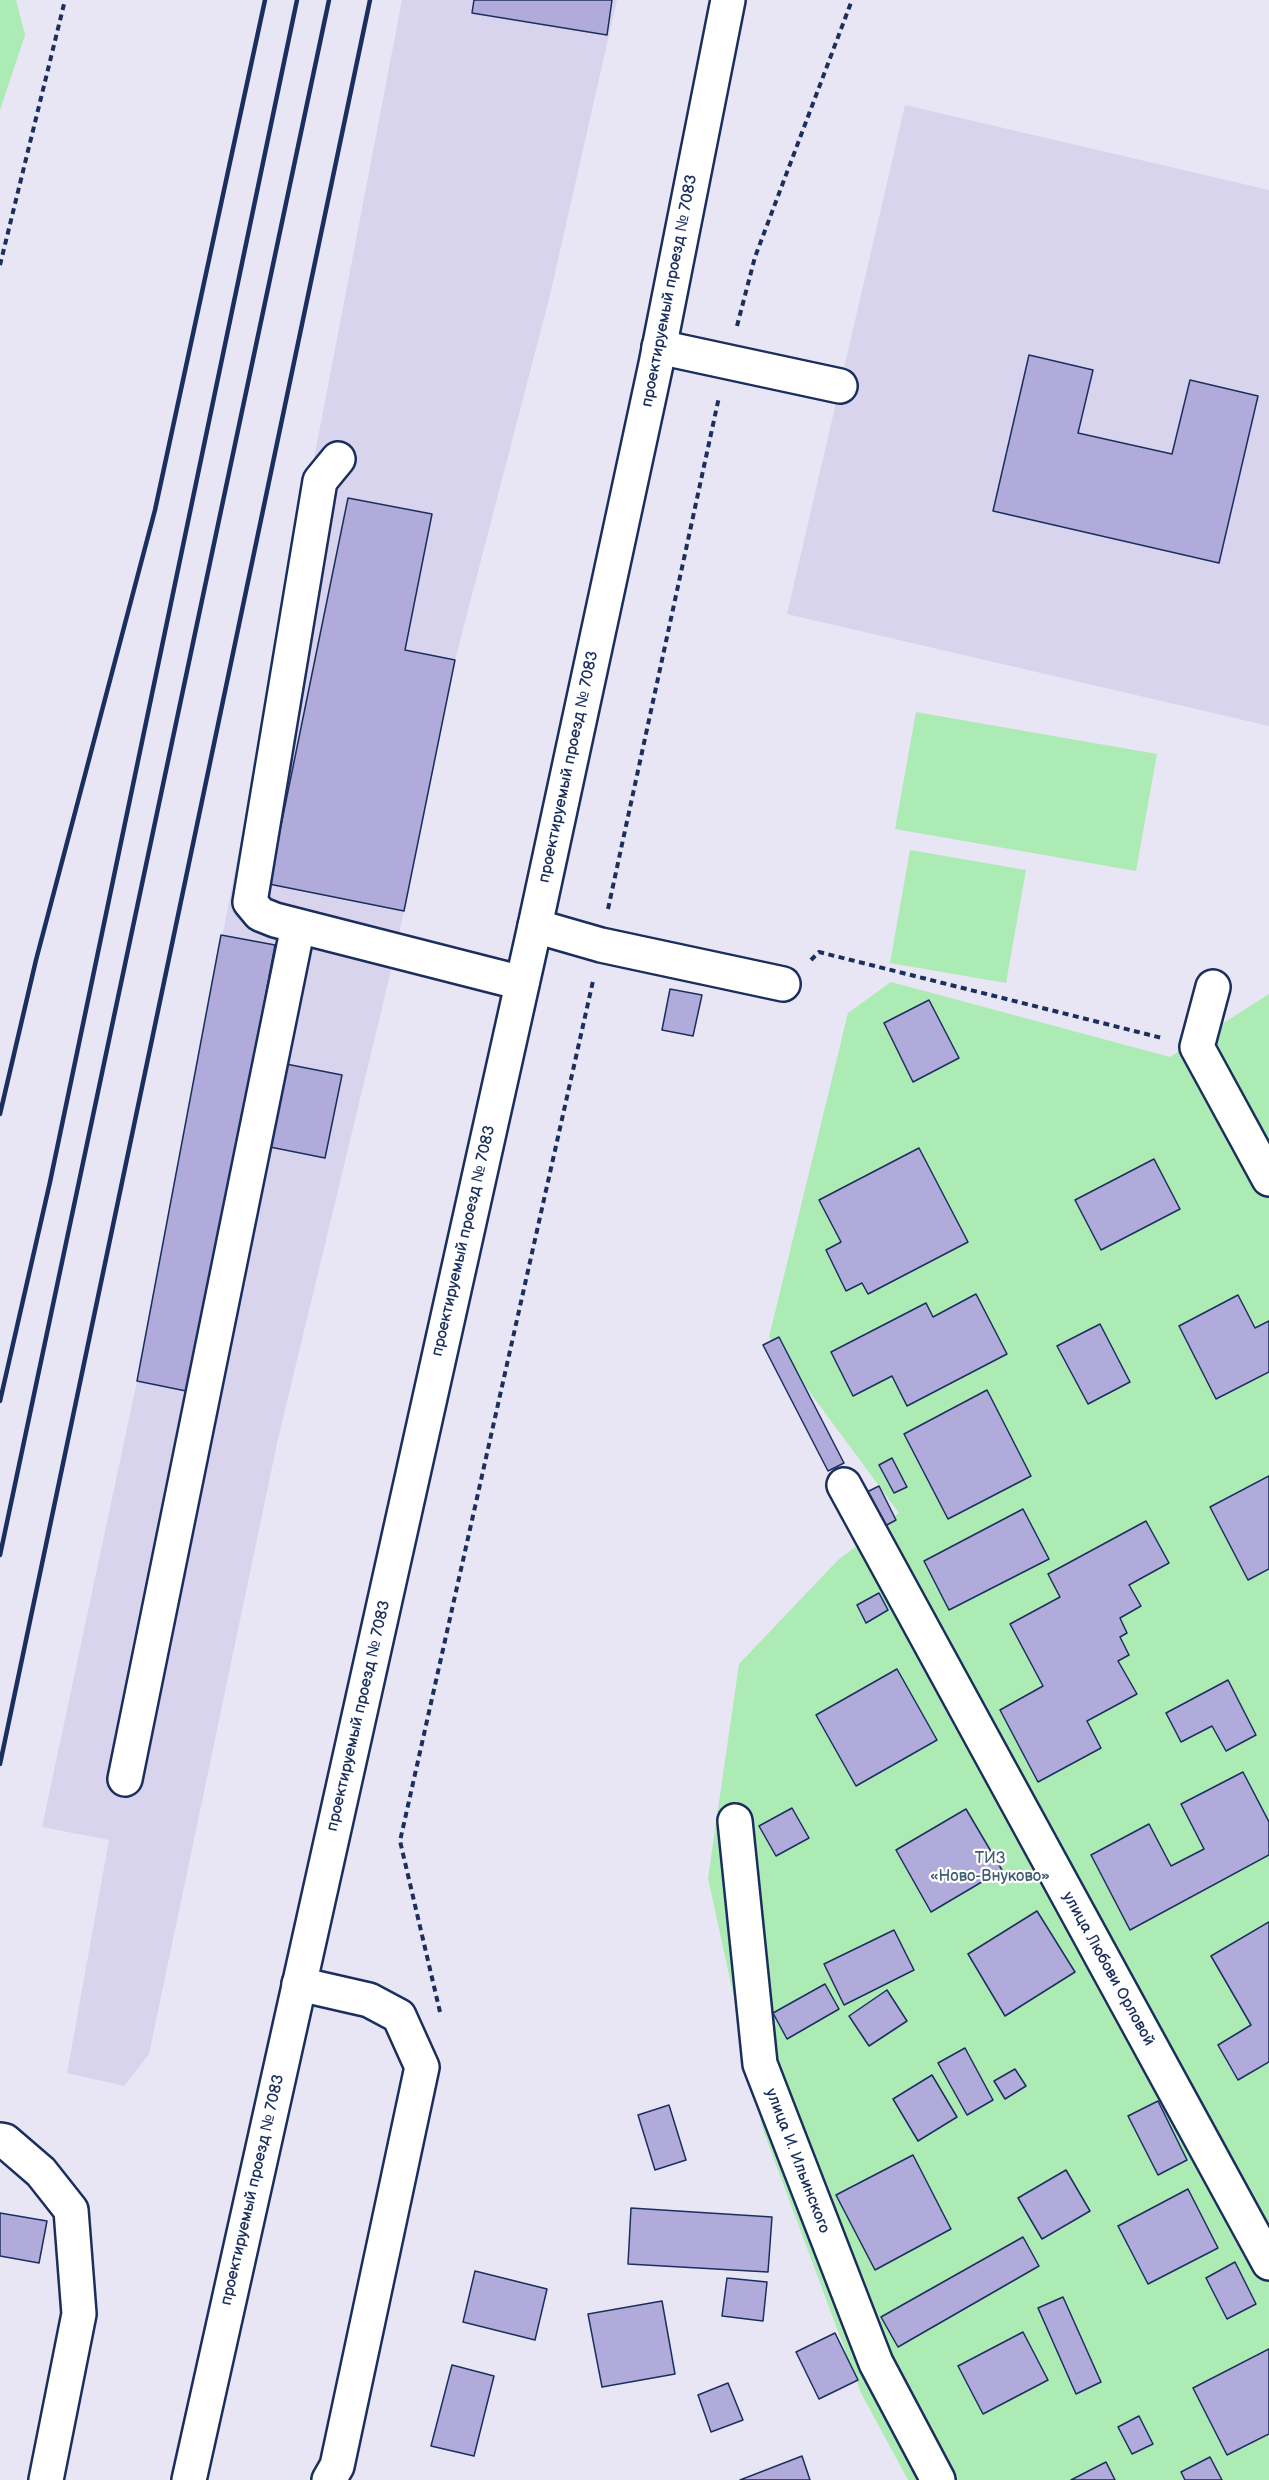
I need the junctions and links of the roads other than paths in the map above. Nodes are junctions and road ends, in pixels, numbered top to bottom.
1 (728, 0) edge
2 (659, 347) junction
3 (840, 386) dead end
4 (338, 459) dead end
5 (298, 926) junction
6 (535, 926) junction
7 (522, 983) junction
8 (783, 984) road end
9 (1213, 987) dead end
10 (1269, 1179) edge
11 (844, 1485) dead end
12 (125, 1779) dead end
13 (735, 1821) dead end
14 (299, 1984) junction
15 (0, 2140) edge
16 (1269, 2263) edge
17 (45, 2480) edge
18 (189, 2480) edge
19 (329, 2480) edge
20 (938, 2480) edge

1 - 2 main road, проектируемый проезд № 7083
2 - 3 main road
2 - 6 main road, проектируемый проезд № 7083
4 - 5 main road
5 - 7 main road
5 - 12 main road
6 - 7 main road, проектируемый проезд № 7083
6 - 8 main road
7 - 14 main road, проектируемый проезд № 7083
9 - 10 main road
11 - 16 main road, улица Любови Орловой
13 - 20 main road, улица И. Ильинского
14 - 18 main road, проектируемый проезд № 7083
14 - 19 main road
15 - 17 main road

